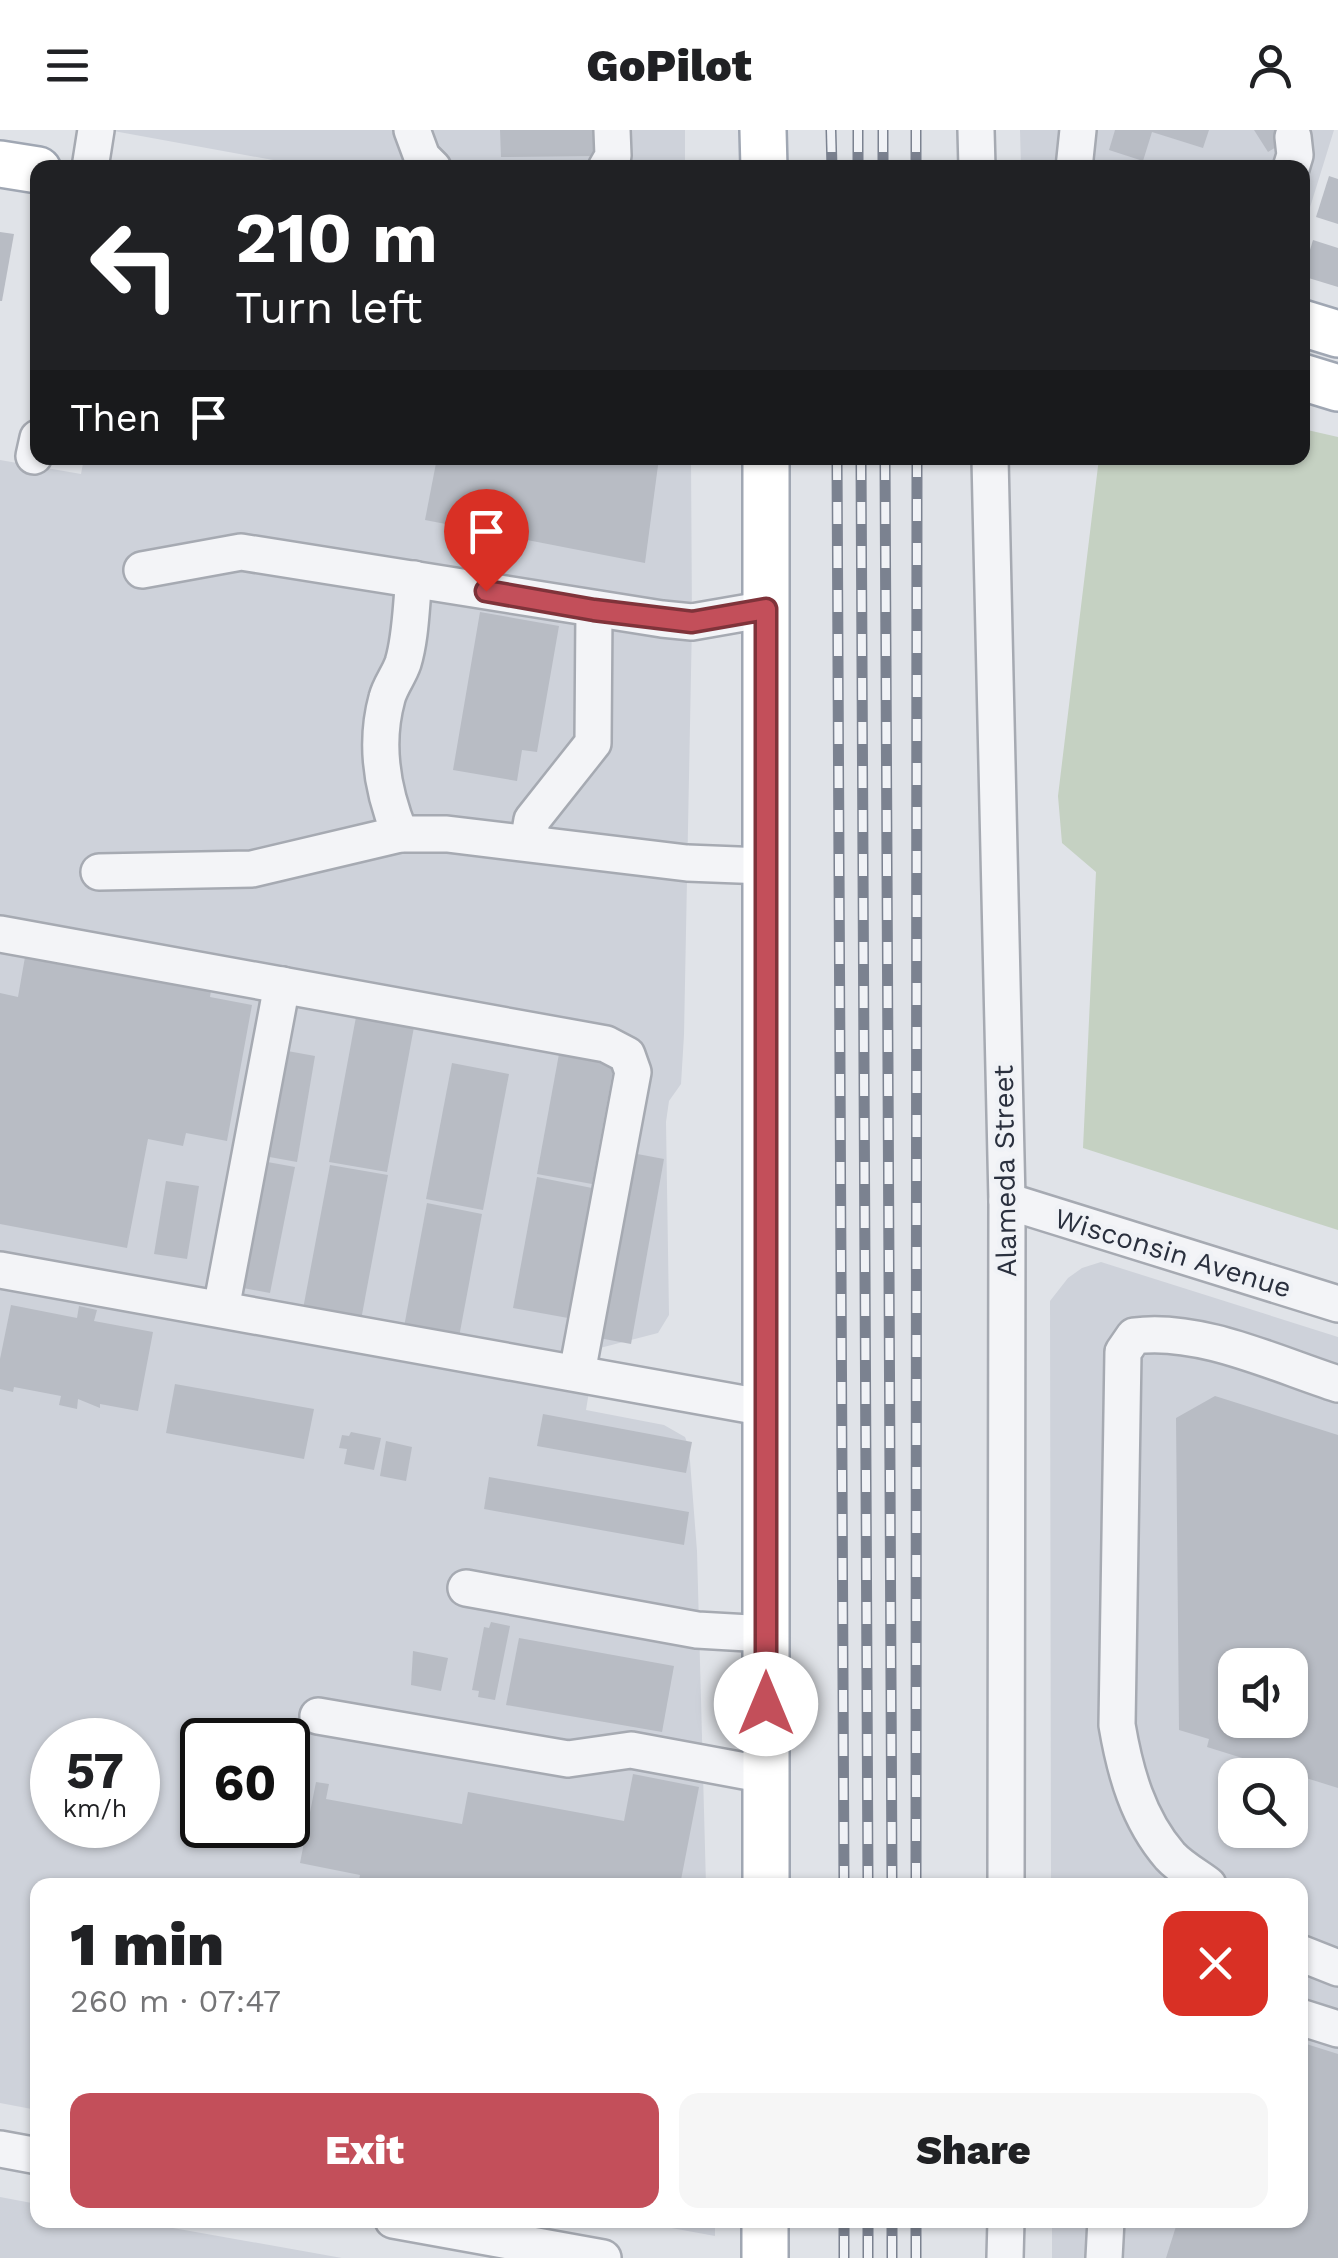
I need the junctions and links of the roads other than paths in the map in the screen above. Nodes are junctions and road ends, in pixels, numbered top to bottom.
1 (96, 130) edge
2 (412, 130) edge
3 (612, 130) edge
4 (763, 130) edge
5 (976, 130) edge
6 (1078, 130) edge
7 (91, 160) edge
8 (425, 160) edge
9 (611, 160) edge
10 (764, 160) edge
11 (976, 160) edge
12 (1075, 160) edge
13 (0, 164) edge
14 (30, 169) edge
15 (1310, 325) edge
16 (1338, 334) edge
17 (1310, 380) edge
18 (1338, 388) edge
19 (766, 465) edge
20 (990, 465) edge
21 (142, 570) dead end
22 (414, 578) junction
23 (766, 609) junction
24 (594, 610) junction
25 (400, 834) junction
26 (528, 843) junction
27 (766, 866) junction
28 (99, 872) dead end
29 (0, 934) edge
30 (282, 986) junction
31 (1007, 1201) junction
32 (0, 1270) edge
33 (1338, 1304) edge
34 (221, 1308) junction
35 (577, 1373) junction
36 (1338, 1384) edge
37 (766, 1408) junction
38 (466, 1588) dead end
39 (766, 1634) junction
40 (318, 1716) dead end
41 (766, 1775) junction
42 (766, 1878) edge
43 (1006, 1878) edge
44 (1198, 1878) edge
45 (1308, 1956) edge
46 (1338, 1968) edge
47 (1308, 2020) edge
48 (1338, 2030) edge
49 (0, 2149) edge
50 (30, 2155) edge
51 (437, 2228) edge
52 (766, 2228) edge
53 (1006, 2228) edge
54 (1106, 2228) edge
55 (602, 2258) edge
56 (766, 2258) edge
57 (1006, 2258) edge
58 (1104, 2258) edge

1 - 7 street
2 - 8 street
3 - 9 street
4 - 10 main road
5 - 11 street
6 - 12 street
13 - 14 main road
15 - 16 main road
17 - 18 main road
19 - 23 main road
20 - 31 street, Alameda Street
21 - 22 street
22 - 24 street
22 - 25 street
23 - 24 street
23 - 27 main road
24 - 26 street
25 - 26 street
25 - 28 street
26 - 27 street
27 - 37 main road
29 - 30 street
30 - 34 street
30 - 35 street
31 - 33 street, Wisconsin Avenue
31 - 43 street, Alameda Street
32 - 34 street
34 - 35 street
35 - 37 street
36 - 44 street
37 - 39 main road
38 - 39 street
39 - 41 main road
40 - 41 street
41 - 42 main road
45 - 46 street
47 - 48 street
49 - 50 street
51 - 55 street
52 - 56 main road
53 - 57 street
54 - 58 street

